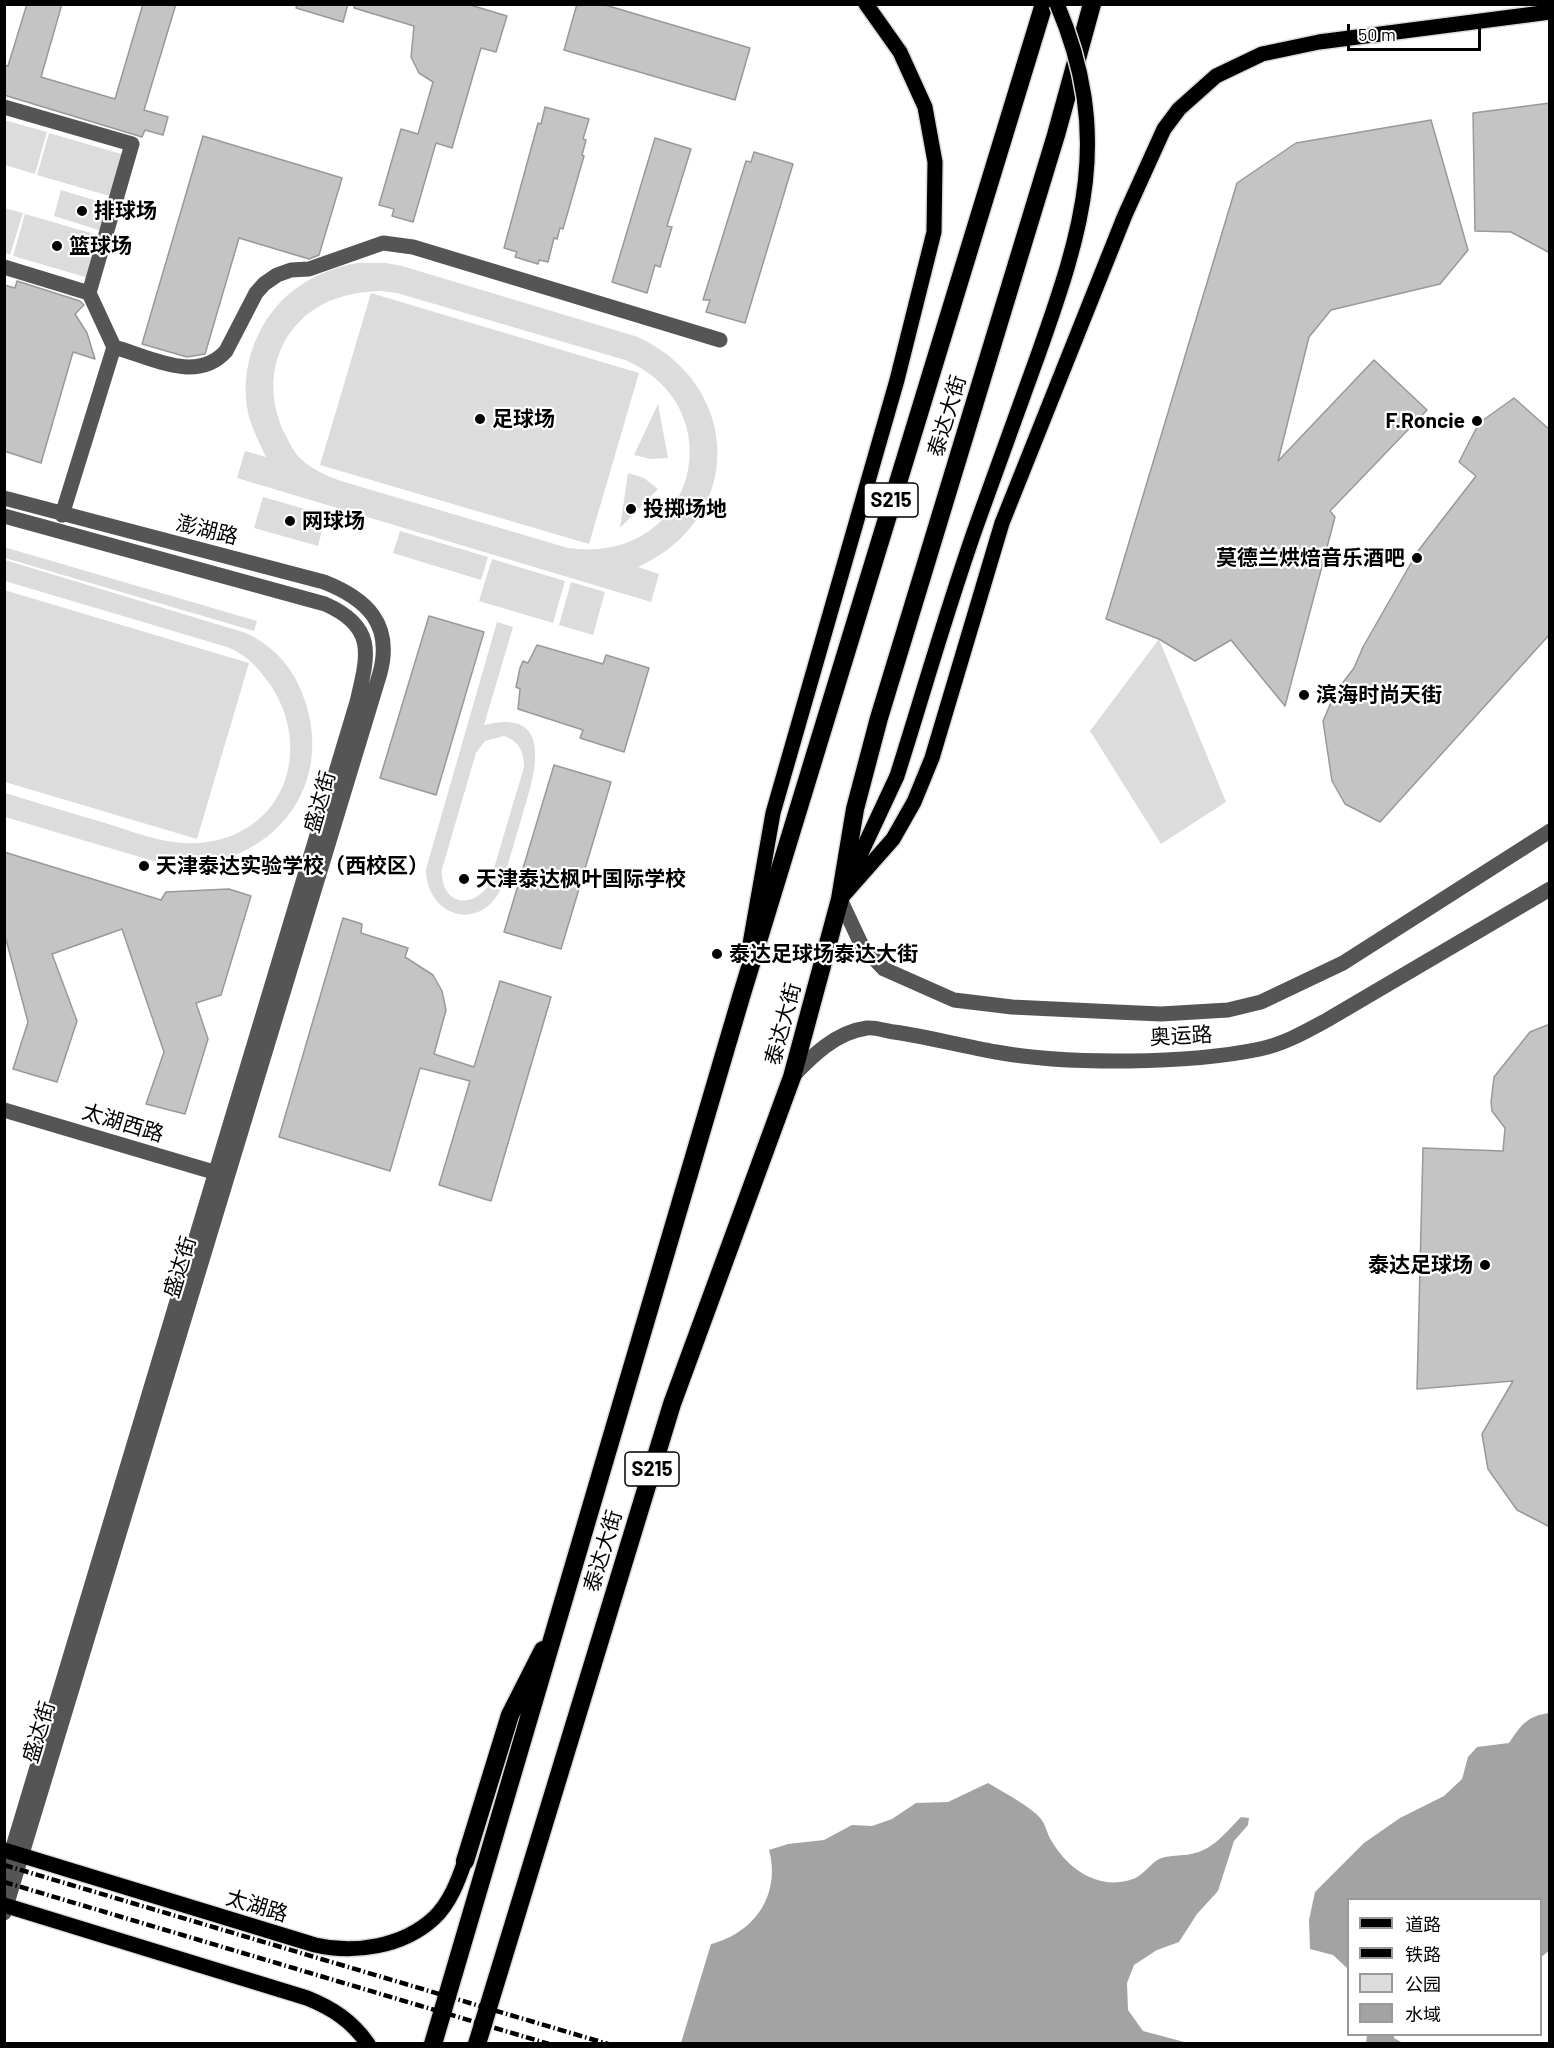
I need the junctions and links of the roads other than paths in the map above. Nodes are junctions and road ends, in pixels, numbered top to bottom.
1 (866, 4) edge
2 (1044, 4) edge
3 (1057, 4) edge
4 (1092, 4) edge
5 (1550, 12) edge
6 (4, 107) edge
7 (4, 267) edge
8 (89, 292) junction
9 (720, 340) dead end
10 (114, 347) junction
11 (4, 498) edge
12 (62, 515) junction
13 (4, 516) edge
14 (382, 631) joint
15 (363, 633) joint
16 (1550, 831) edge
17 (1550, 889) edge
18 (840, 899) junction
19 (741, 997) junction
20 (792, 1077) junction
21 (4, 1110) edge
22 (224, 1175) junction
23 (559, 1623) junction
24 (13, 1852) edge
25 (465, 1861) joint
26 (4, 1877) edge
27 (5, 1908) edge
28 (368, 2043) edge
29 (432, 2043) edge
30 (477, 2043) edge

1 - 19 main road
2 - 19 highway, 泰达大街 / S215
3 - 18 main road, bridge
4 - 18 highway, 泰达大街 / S215
5 - 18 main road
6 - 8 street
7 - 8 street
8 - 10 street
9 - 10 street
10 - 12 street
11 - 12 street, 澎湖路
12 - 14 street, 澎湖路
13 - 15 street, 澎湖路
14 - 22 street, 盛达街
15 - 22 street, 盛达街
16 - 18 street, 奥运路
17 - 20 street, 奥运路
18 - 20 highway, 泰达大街 / S215
19 - 23 highway, 泰达大街
20 - 30 highway, 泰达大街 / S215
21 - 22 street, 太湖西路
22 - 24 street, 盛达街
23 - 25 highway
23 - 29 highway, 泰达大街
24 - 25 main road, 太湖路
24 - 26 street, 盛达街
24 - 27 street, 盛达街
27 - 28 main road

